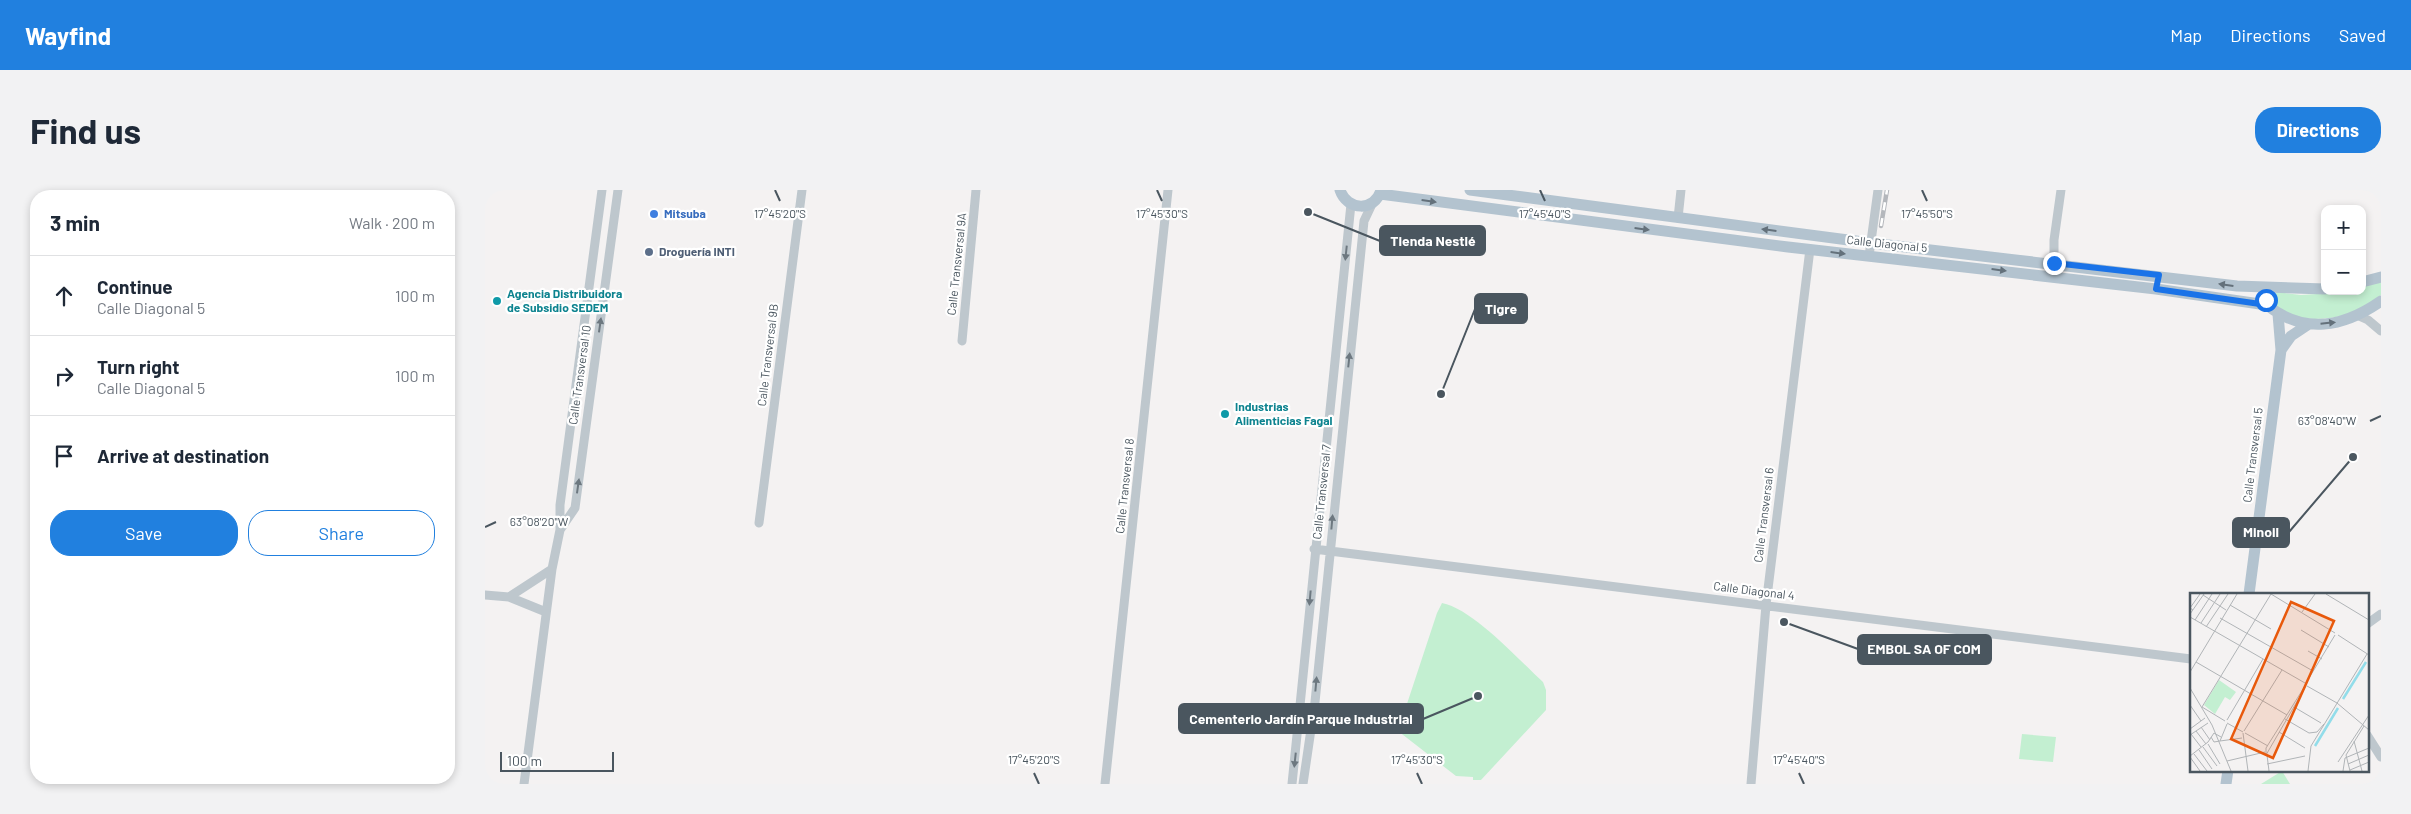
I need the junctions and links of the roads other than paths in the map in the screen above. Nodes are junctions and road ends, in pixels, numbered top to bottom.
1 (602, 190) edge
2 (618, 190) edge
3 (802, 190) edge
4 (976, 190) edge
5 (1168, 190) edge
6 (1328, 190) edge
7 (1470, 190) edge
8 (1681, 190) edge
9 (1878, 190) edge
10 (2061, 190) edge
11 (1381, 192) edge
12 (1341, 193) edge
13 (1351, 204) junction
14 (1372, 204) junction
15 (1619, 209) junction
16 (1678, 218) junction
17 (1617, 226) junction
18 (1871, 243) junction
19 (1810, 249) junction
20 (1950, 252) junction
21 (593, 253) junction
22 (609, 255) junction
23 (1869, 256) junction
24 (2054, 263) junction
25 (1947, 264) junction
26 (2159, 275) junction
27 (2381, 277) edge
28 (2366, 281) edge
29 (2275, 288) junction
30 (2156, 289) junction
31 (2321, 289) edge
32 (2381, 301) edge
33 (2267, 305) junction
34 (2278, 314) junction
35 (2359, 316) junction
36 (1340, 317) junction
37 (1353, 319) junction
38 (2309, 324) junction
39 (2381, 331) edge
40 (961, 341) dead end
41 (2281, 350) junction
42 (576, 383) junction
43 (591, 385) junction
44 (759, 523) dead end
45 (560, 530) junction
46 (1314, 549) junction
47 (1329, 550) junction
48 (551, 569) junction
49 (2249, 593) edge
50 (485, 595) edge
51 (509, 597) junction
52 (1766, 605) junction
53 (545, 612) junction
54 (2381, 614) edge
55 (2369, 623) edge
56 (2190, 659) edge
57 (2369, 738) edge
58 (2381, 757) edge
59 (524, 784) edge
60 (1105, 784) edge
61 (1292, 784) edge
62 (1303, 784) edge
63 (1751, 784) edge

1 - 21 street, Calle Transversal 10
2 - 22 street, Calle Transversal 10
3 - 44 street, Calle Transversal 9B
4 - 40 street, Calle Transversal 9A
5 - 60 street, Calle Transversal 8
6 - 12 main road
7 - 15 main road, Calle Diagonal 5
8 - 16 street
9 - 18 street
10 - 24 street
11 - 14 main road
11 -> 17 main road, Calle Diagonal 5
12 - 13 main road
13 - 14 main road
13 -> 36 street, Calle Transversal 7
14 - 37 street, Calle Transversal 7
15 - 16 main road, Calle Diagonal 5
15 - 17 main road
18 -> 16 main road, Calle Diagonal 5
17 -> 19 main road, Calle Diagonal 5
18 - 20 main road, Calle Diagonal 5
18 - 23 street
19 -> 23 main road, Calle Diagonal 5
19 - 52 street, Calle Transversal 6
20 - 24 main road, Calle Diagonal 5
20 - 25 street
21 - 22 street
21 - 42 street, Calle Transversal 10
43 -> 22 street, Calle Transversal 10
23 - 25 main road, Calle Diagonal 5
24 - 26 main road, Calle Diagonal 5
25 -> 30 main road, Calle Diagonal 5
29 -> 26 main road, Calle Diagonal 5
26 - 30 street
27 - 28 main road
29 - 31 main road, Calle Diagonal 5
29 - 33 main road
30 - 33 main road, Calle Diagonal 5
32 - 35 main road
33 - 34 main road
34 - 38 main road
34 - 41 main road, Calle Transversal 5
38 -> 35 main road
35 - 39 street
36 - 37 street
36 - 46 street, Calle Transversal 7
47 -> 37 street, Calle Transversal 7
38 - 41 main road
41 - 49 main road, Calle Transversal 5
42 - 43 street
42 - 45 street, Calle Transversal 10
45 -> 43 street, Calle Transversal 10
45 - 48 street, Calle Transversal 10
46 - 47 street, Calle Diagonal 4
46 -> 61 street, Calle Transversal 7
47 - 52 street, Calle Diagonal 4
62 -> 47 street, Calle Transversal 7
48 - 51 street
48 - 53 street, Calle Transversal 10
50 - 51 street
51 - 53 street
52 - 56 street, Calle Diagonal 4
52 - 63 street, Calle Transversal 6
53 - 59 street, Calle Transversal 10
54 - 55 street
57 - 58 street

